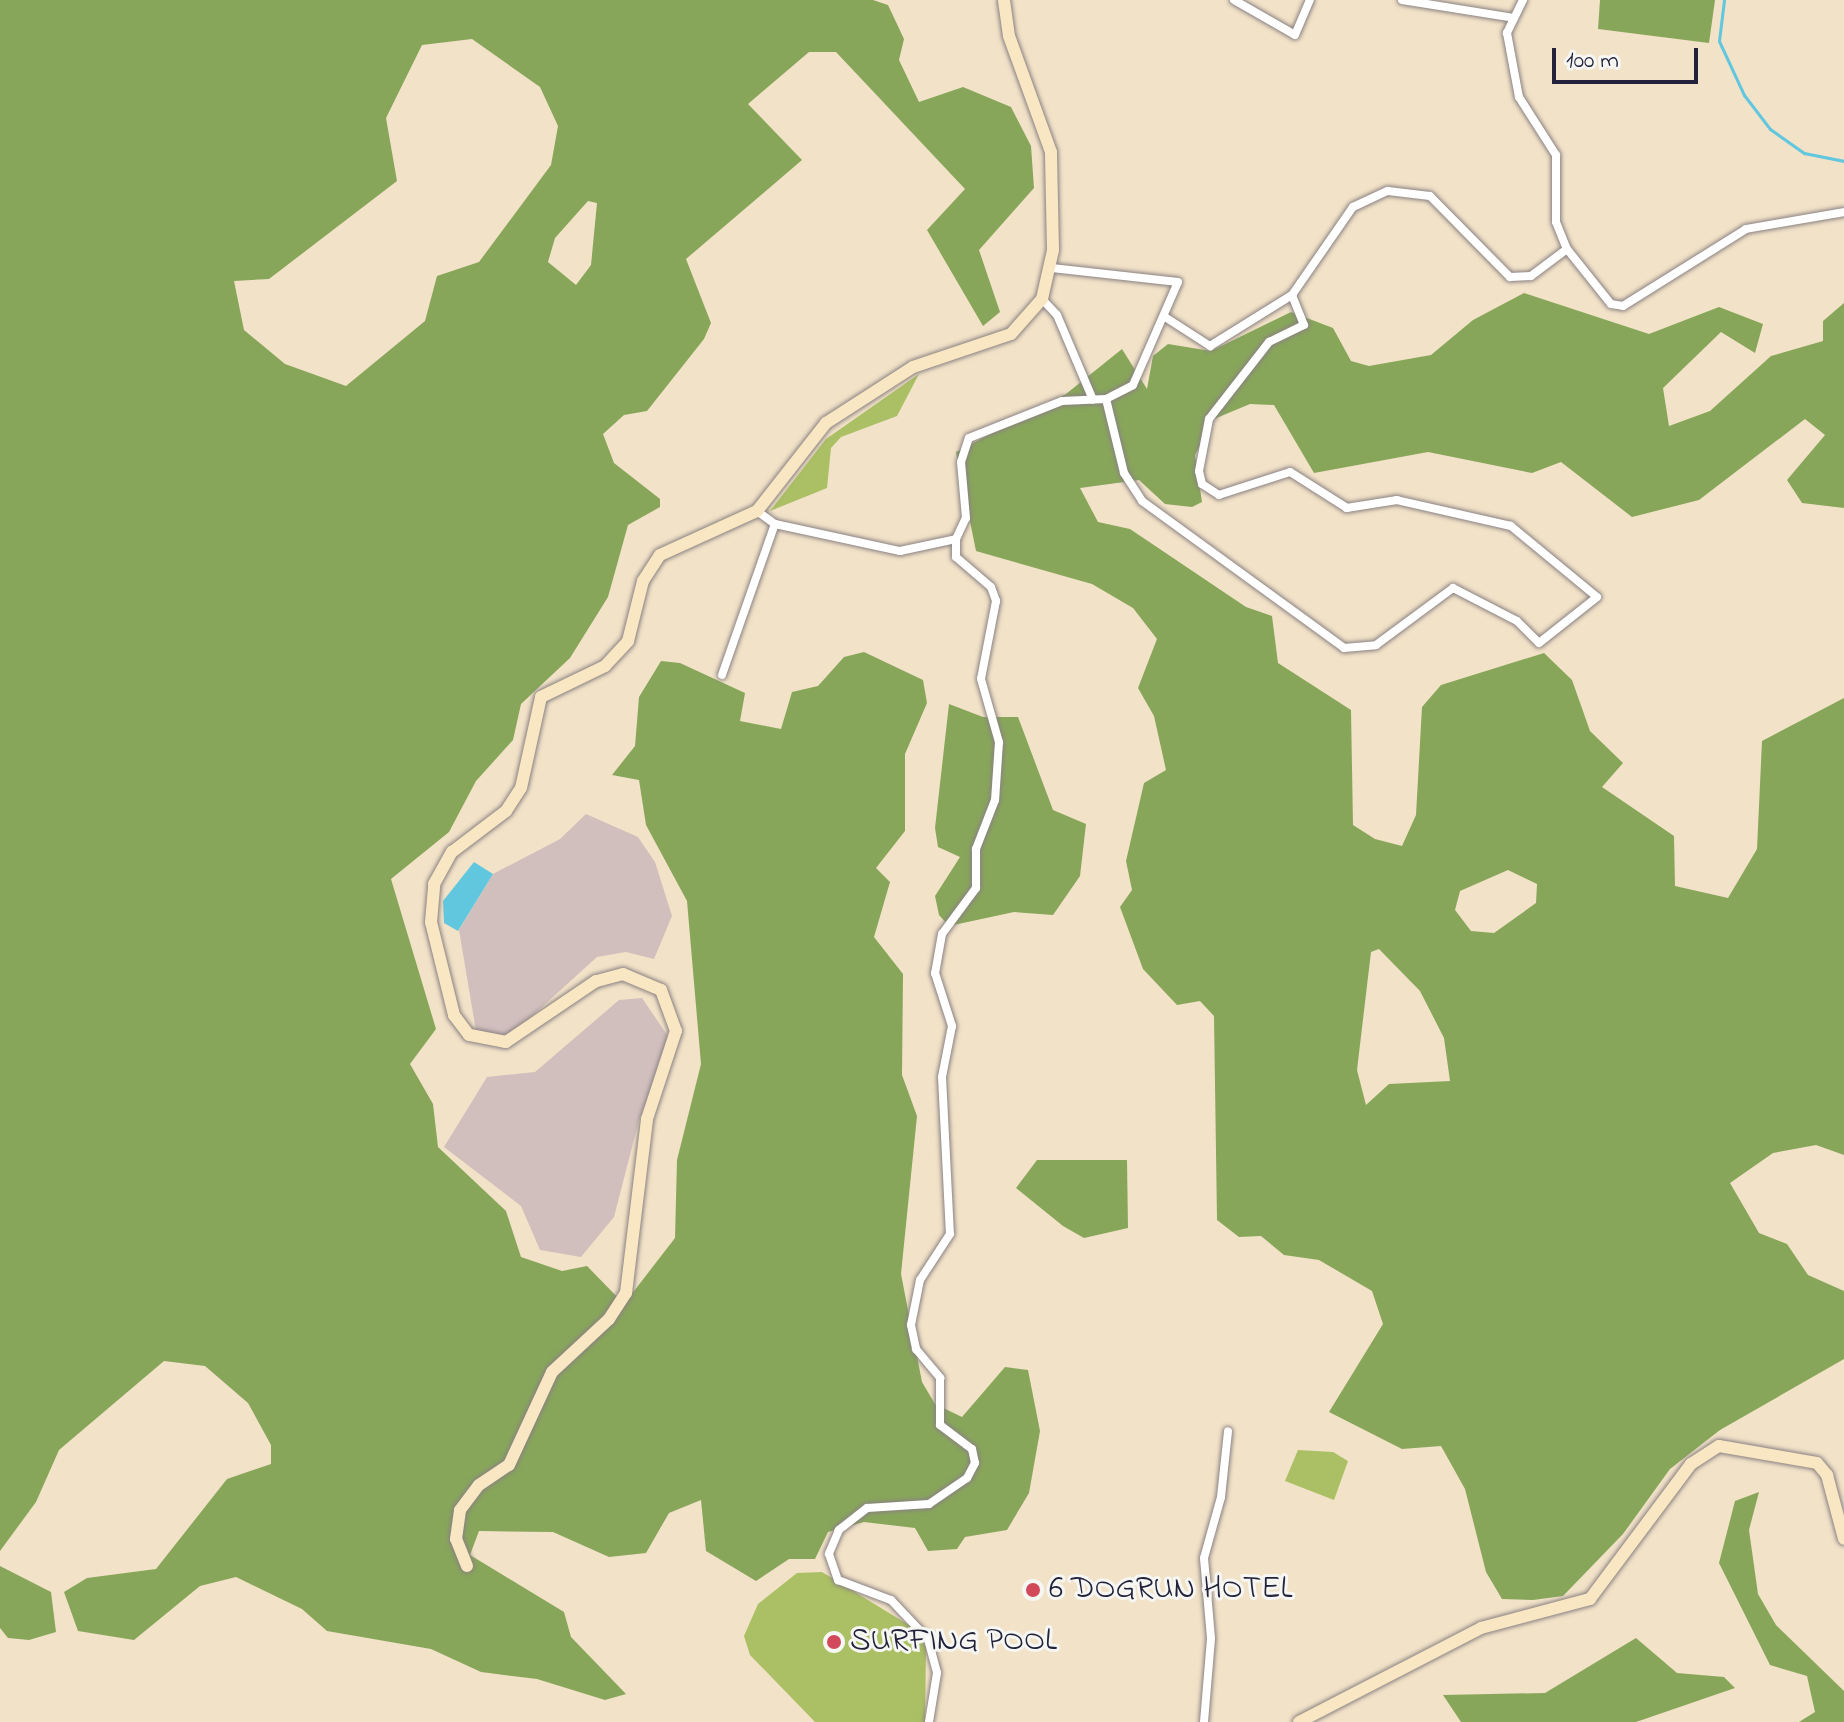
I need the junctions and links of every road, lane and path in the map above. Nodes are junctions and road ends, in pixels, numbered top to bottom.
1 (1004, 0) edge
2 (1234, 0) edge
3 (1310, 0) edge
4 (1402, 0) edge
5 (1523, 0) edge
6 (1514, 18) junction
7 (1844, 212) edge
8 (1567, 249) junction
9 (1052, 268) junction
10 (1292, 295) junction
11 (1042, 299) junction
12 (1165, 317) junction
13 (1106, 399) junction
14 (1093, 400) junction
15 (757, 511) junction
16 (775, 524) junction
17 (956, 539) junction
18 (722, 675) dead end
19 (1228, 1431) dead end
20 (1844, 1539) edge
21 (467, 1566) dead end
22 (929, 1722) edge
23 (1204, 1722) edge
24 (1299, 1722) edge

1 - 9 street
2 - 3 street
4 - 6 street
5 - 6 street
6 - 8 street
7 - 8 street
8 - 10 street
9 - 11 street
9 - 12 street
10 - 12 street
10 - 13 street
11 - 14 street
11 - 15 street
12 - 13 street
13 - 14 street
14 - 17 street
15 - 16 street
15 - 21 street
16 - 17 street
16 - 18 street
17 - 22 street
19 - 23 street
20 - 24 street

